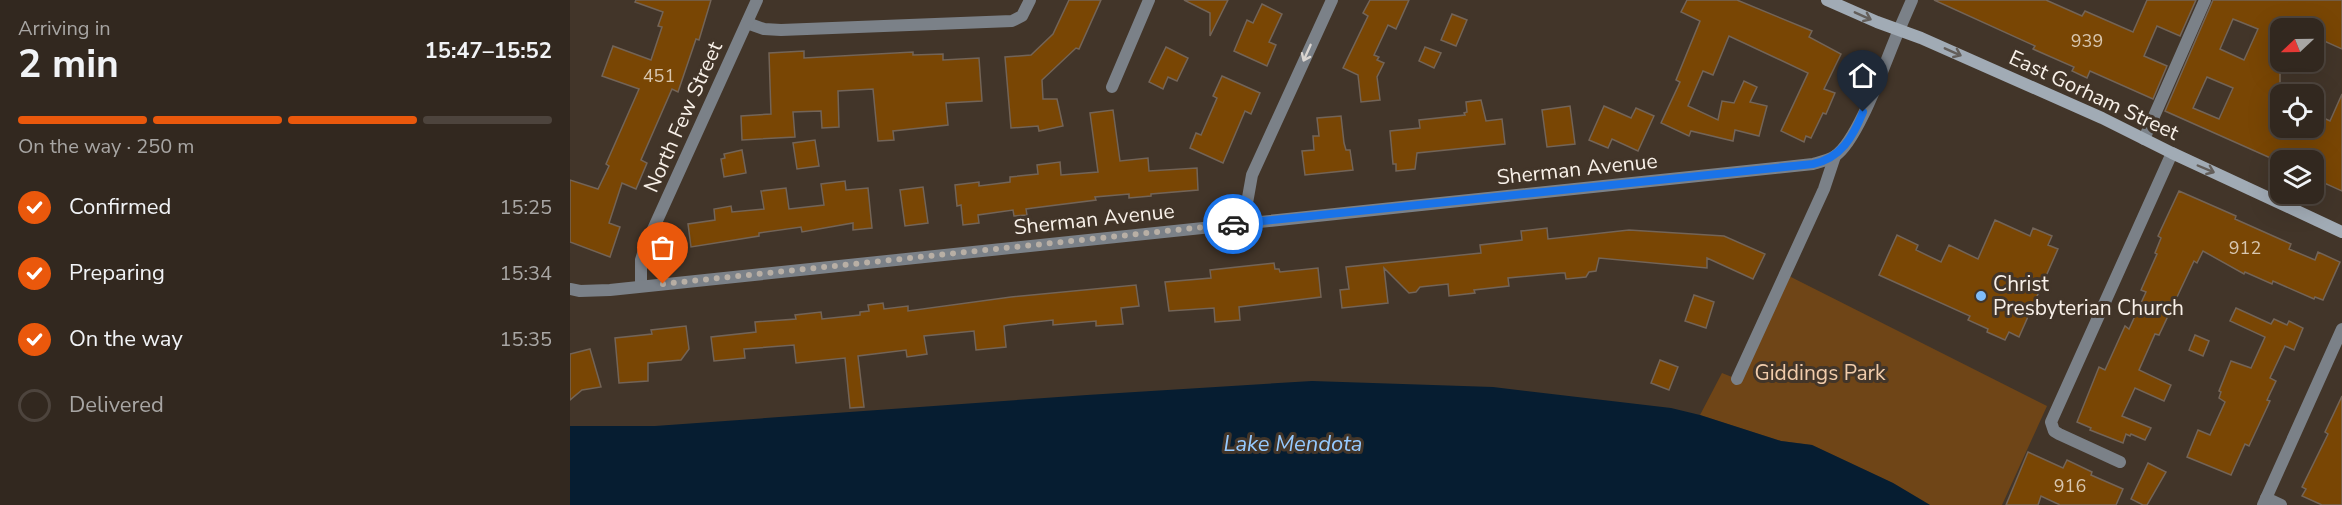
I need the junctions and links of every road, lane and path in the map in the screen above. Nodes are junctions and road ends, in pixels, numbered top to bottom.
1 (757, 0) edge
2 (1030, 0) edge
3 (1149, 0) edge
4 (1332, 0) edge
5 (1827, 0) edge
6 (1912, 0) edge
7 (2205, 0) edge
8 (747, 23) junction
9 (1899, 30) junction
10 (1112, 87) dead end
11 (2144, 139) junction
12 (2172, 153) junction
13 (1835, 156) junction
14 (1248, 222) junction
15 (2342, 232) edge
16 (641, 286) junction
17 (570, 289) edge
18 (2342, 329) edge
19 (1737, 379) dead end
20 (2120, 462) dead end
21 (2264, 502) edge
22 (2281, 505) edge

1 - 8 street, North Few Street
2 - 8 street
3 - 10 street
4 -> 14 street
5 -> 9 main road, East Gorham Street
6 - 9 street
7 - 11 street
8 - 16 street, North Few Street
9 -> 11 main road, East Gorham Street
9 - 13 street
11 - 12 main road, East Gorham Street
12 -> 15 main road, East Gorham Street
12 - 20 street
13 - 14 street, Sherman Avenue
13 - 19 street
14 - 16 street, Sherman Avenue
16 - 17 street, Sherman Avenue
18 - 21 street
21 - 22 street

